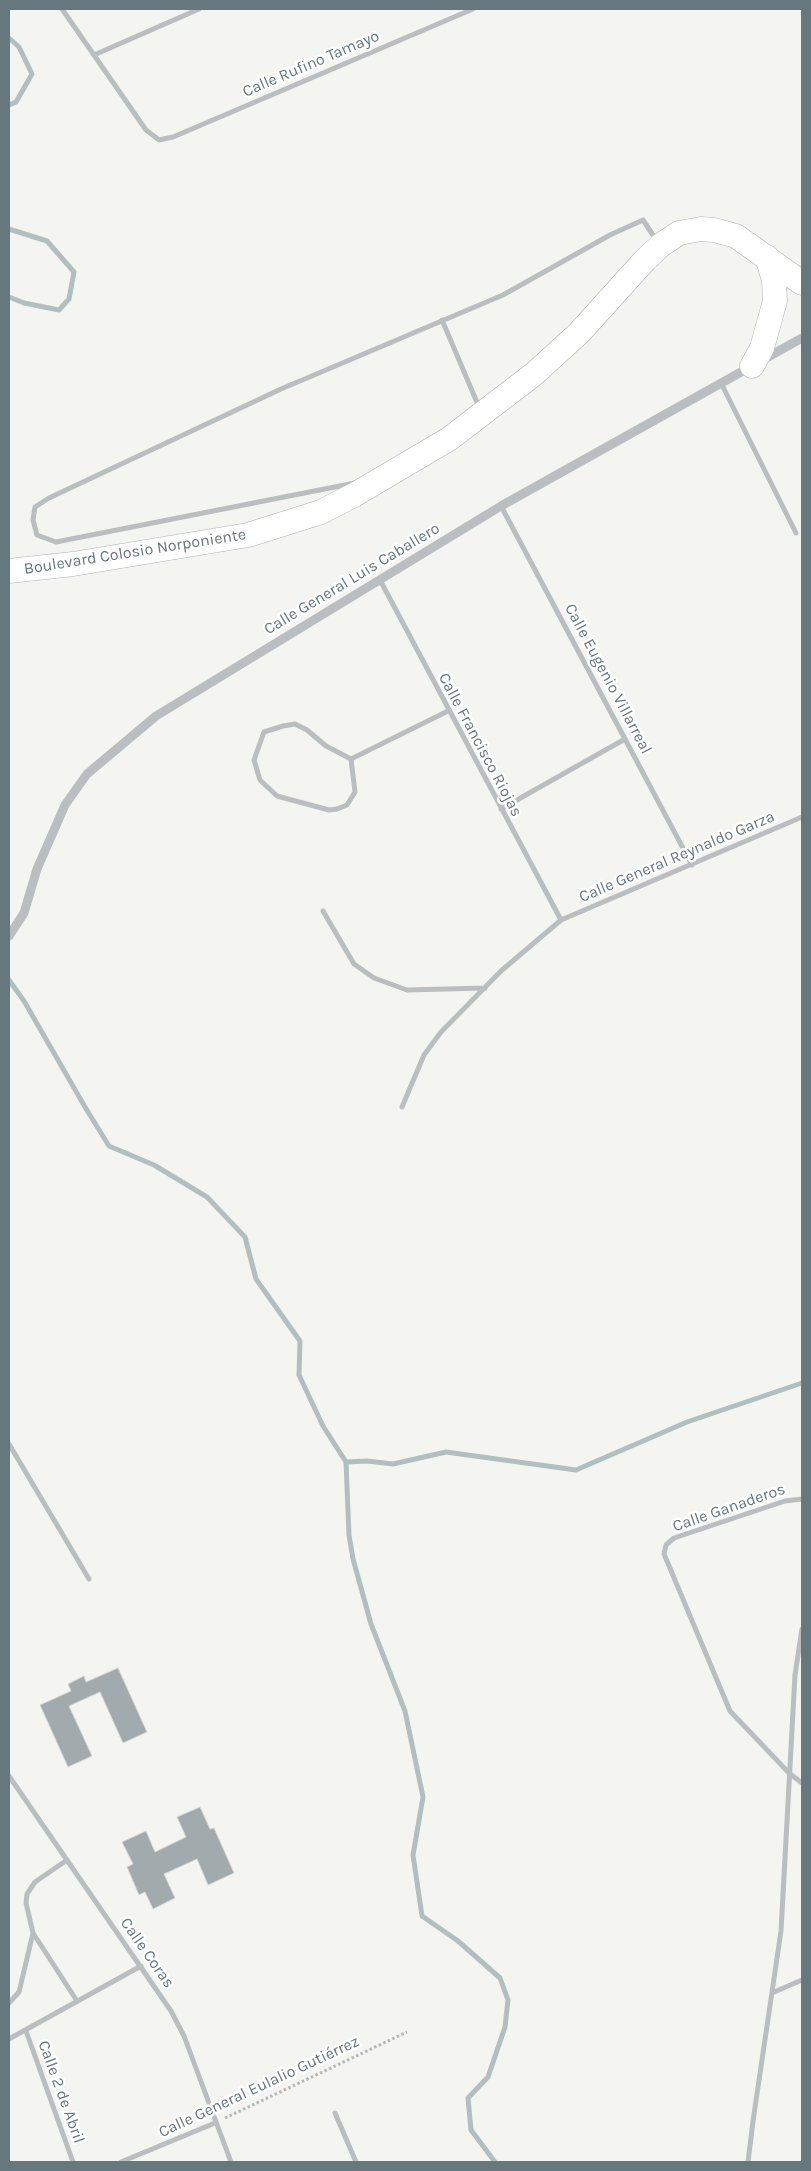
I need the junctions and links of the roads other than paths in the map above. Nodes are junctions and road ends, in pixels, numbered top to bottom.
1 (62, 9) edge
2 (198, 9) edge
3 (473, 9) edge
4 (94, 55) junction
5 (660, 245) junction
6 (767, 257) junction
7 (802, 283) edge
8 (442, 320) junction
9 (802, 338) edge
10 (752, 366) junction
11 (721, 384) junction
12 (482, 414) junction
13 (358, 483) dead end
14 (501, 506) junction
15 (796, 534) dead end
16 (12, 571) edge
17 (380, 580) junction
18 (448, 711) junction
19 (625, 739) junction
20 (351, 759) junction
21 (501, 809) junction
22 (802, 818) edge
23 (692, 864) junction
24 (323, 911) dead end
25 (561, 920) junction
26 (9, 936) edge
27 (485, 988) junction
28 (402, 1107) dead end
29 (9, 1444) edge
30 (802, 1499) edge
31 (89, 1579) dead end
32 (802, 1629) edge
33 (795, 1675) junction
34 (802, 1679) edge
35 (789, 1773) junction
36 (9, 1776) edge
37 (802, 1783) edge
38 (67, 1860) junction
39 (33, 1933) junction
40 (140, 1966) junction
41 (802, 1980) edge
42 (772, 1993) junction
43 (77, 2001) junction
44 (9, 2003) edge
45 (26, 2031) junction
46 (9, 2038) edge
47 (335, 2113) dead end
48 (215, 2123) junction
49 (73, 2162) edge
50 (121, 2162) edge
51 (231, 2162) edge
52 (356, 2162) edge
53 (748, 2162) edge

1 - 4 street
2 - 4 street
3 - 4 street, Calle Rufino Tamayo
5 - 6 main road, Boulevard Colosio Norponiente
5 - 8 street
5 - 12 main road, Boulevard Colosio Norponiente
6 - 7 main road, Boulevard Colosio Norponiente
6 - 10 main road
8 - 12 street
8 - 13 street
9 - 10 street, Calle General Luis Caballero
10 - 11 street, Calle General Luis Caballero
11 - 14 street, Calle General Luis Caballero
11 - 15 street
12 - 16 main road, Boulevard Colosio Norponiente
14 - 17 street, Calle General Luis Caballero
14 - 19 street, Calle Eugenio Villarreal
17 - 18 street, Calle Francisco Riojas
17 - 26 street, Calle General Luis Caballero
18 - 20 street
18 - 21 street, Calle Francisco Riojas
19 - 21 street
19 - 23 street, Calle Eugenio Villarreal
20 - 20 street
21 - 25 street, Calle Francisco Riojas
22 - 23 street, Calle General Reynaldo Garza
23 - 25 street, Calle General Reynaldo Garza
24 - 27 street
25 - 27 street, Calle General Reynaldo Garza
27 - 28 street, Calle General Reynaldo Garza
29 - 31 street
30 - 35 street, Calle Ganaderos
32 - 33 street
33 - 34 street
33 - 35 street
35 - 37 street
35 - 42 street
36 - 38 street, Calle Coras
38 - 39 street
38 - 40 street, Calle Coras
39 - 43 street
39 - 44 street
40 - 43 street
40 - 48 street, Calle Coras
41 - 42 street
42 - 53 street
43 - 45 street
45 - 46 street
45 - 49 street, Calle 2 de Abril
47 - 52 street
48 - 50 street, Calle General Eulalio Gutiérrez
48 - 51 street, Calle Coras

